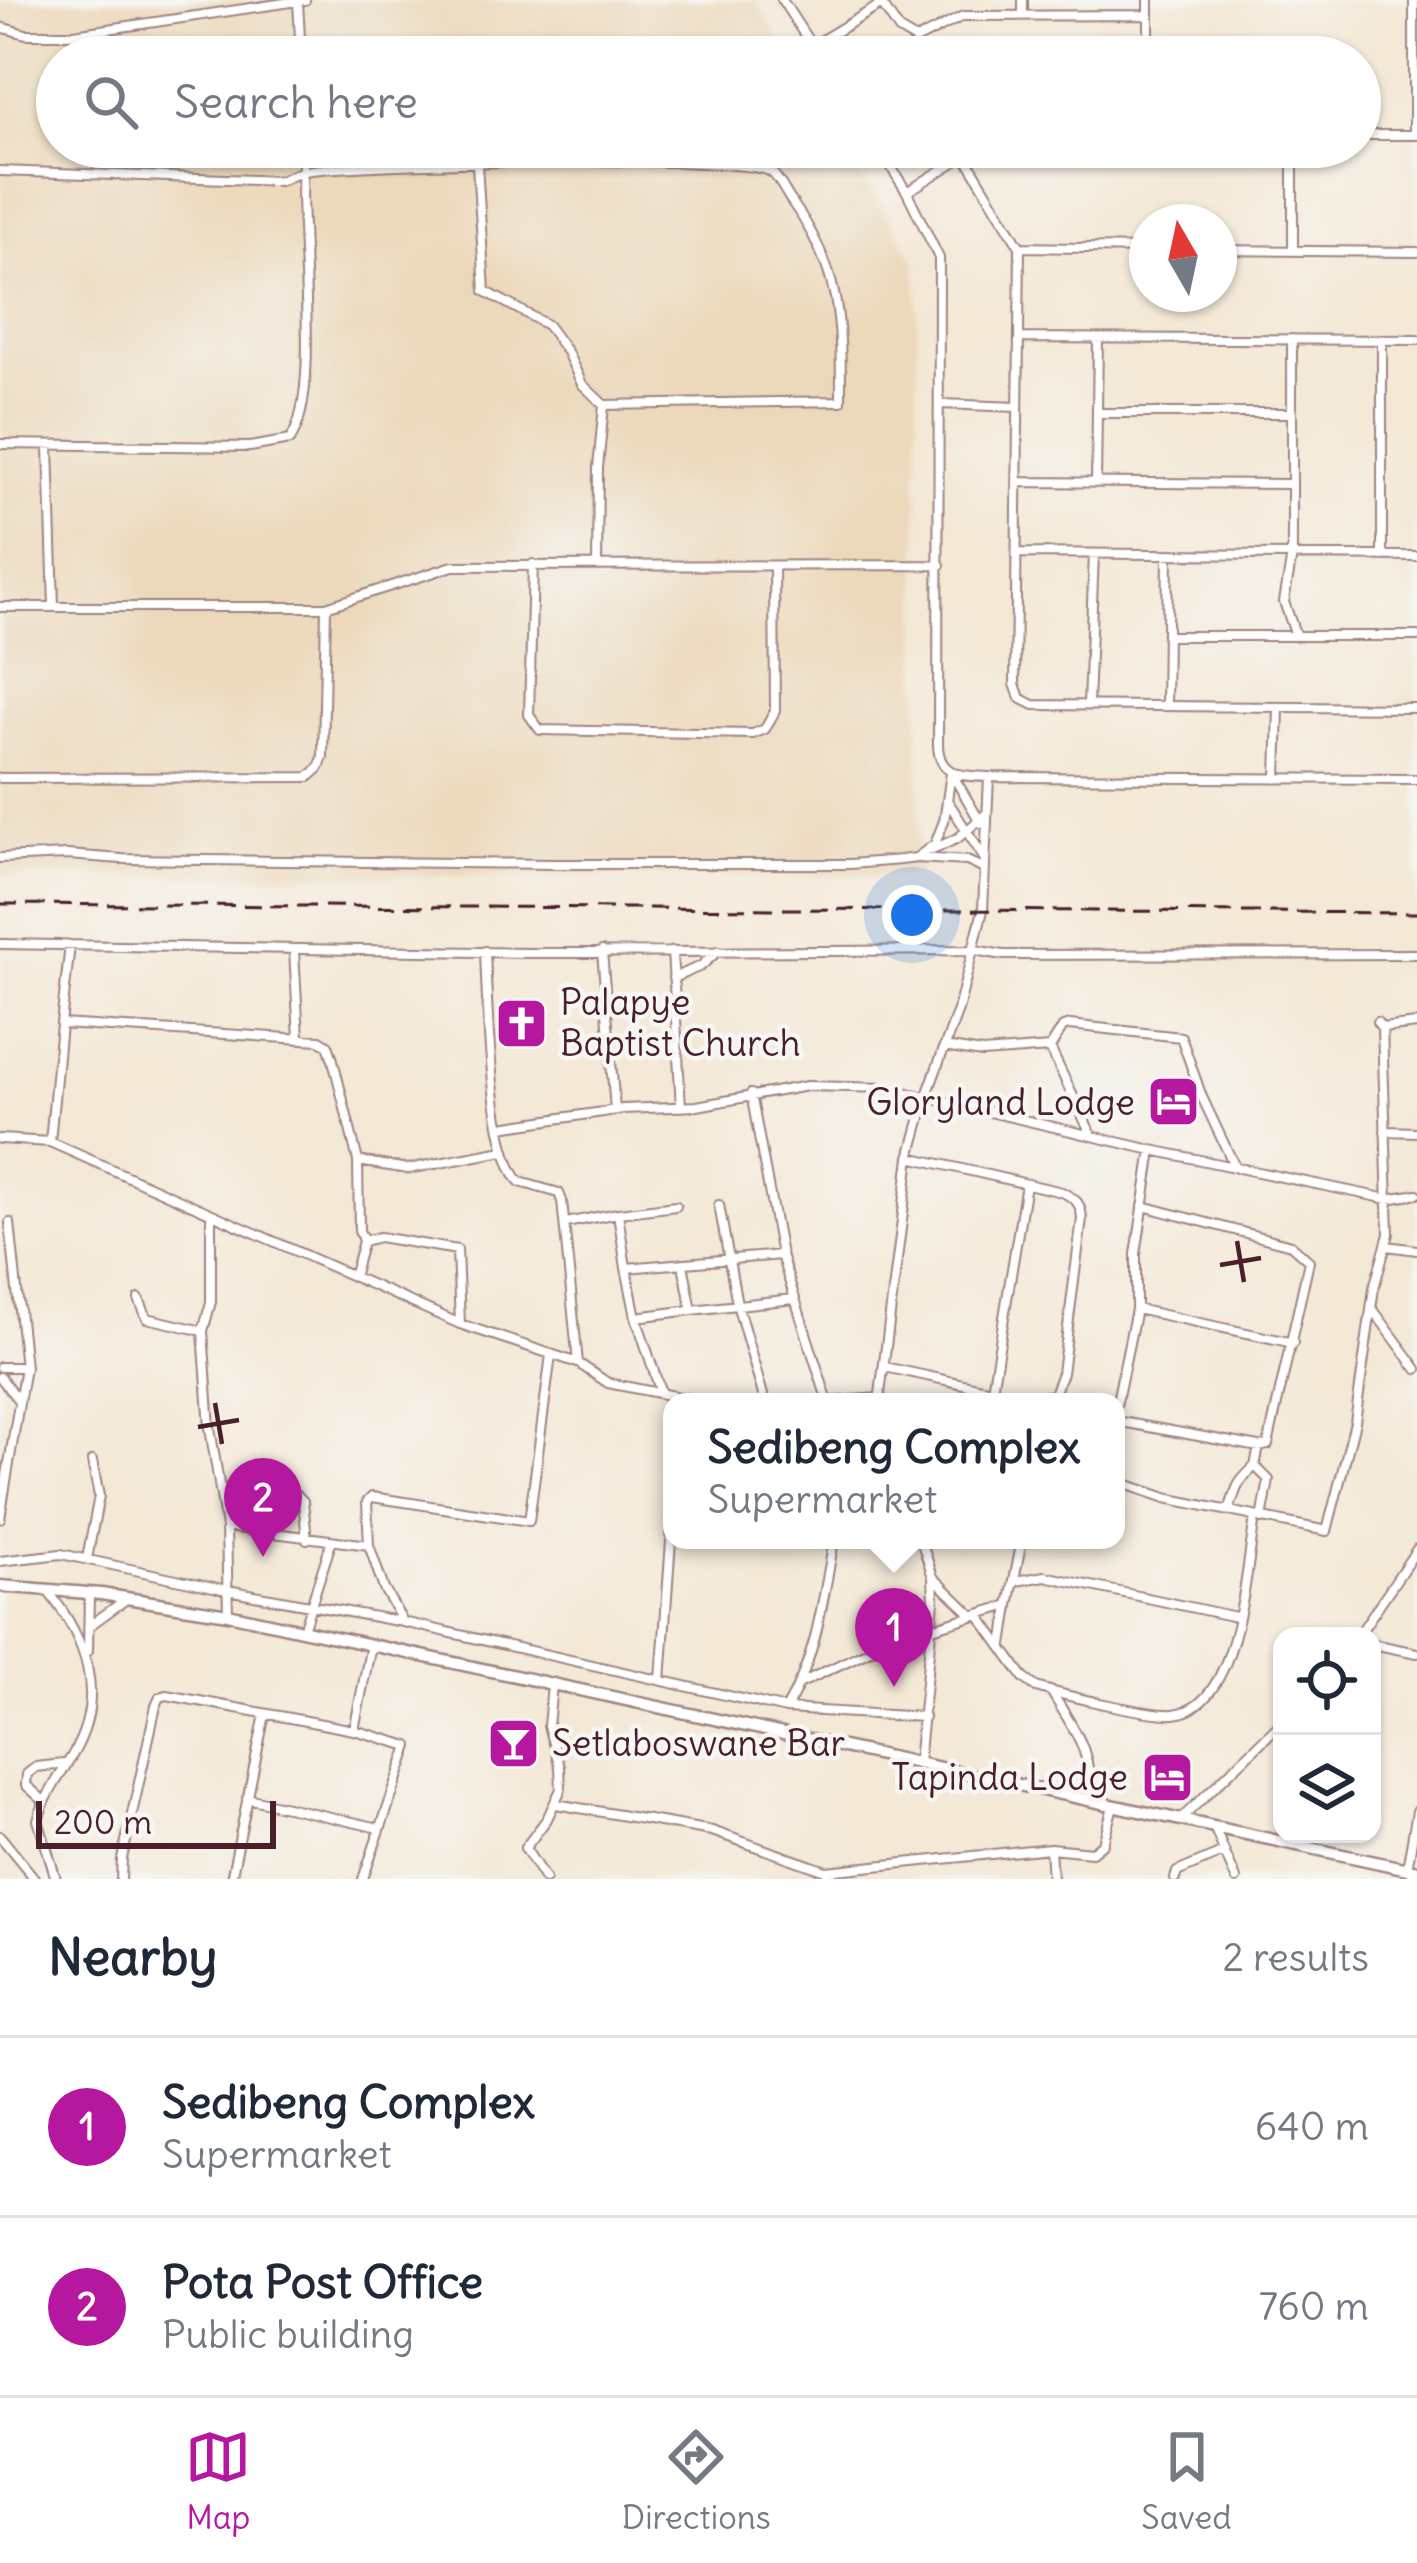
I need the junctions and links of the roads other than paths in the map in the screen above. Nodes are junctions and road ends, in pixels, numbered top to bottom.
1 (782, 0) edge
2 (1023, 0) edge
3 (1082, 0) edge
4 (1149, 0) edge
5 (1414, 0) edge
6 (302, 1) edge
7 (880, 2) edge
8 (1023, 14) junction
9 (1083, 15) junction
10 (1149, 15) junction
11 (0, 27) edge
12 (302, 36) edge
13 (805, 36) edge
14 (827, 36) edge
15 (909, 36) edge
16 (924, 36) edge
17 (1149, 36) edge
18 (1381, 135) edge
19 (1416, 135) edge
20 (302, 168) edge
21 (389, 168) edge
22 (477, 168) edge
23 (756, 168) edge
24 (892, 168) edge
25 (945, 168) edge
26 (973, 168) edge
27 (1293, 168) edge
28 (0, 171) edge
29 (301, 172) junction
30 (907, 192) junction
31 (1020, 247) junction
32 (1129, 249) edge
33 (1237, 250) edge
34 (1293, 250) junction
35 (1417, 252) edge
36 (1019, 338) junction
37 (1098, 339) junction
38 (1292, 339) junction
39 (1382, 339) junction
40 (1417, 340) edge
41 (941, 404) junction
42 (604, 405) junction
43 (1018, 407) junction
44 (1097, 413) junction
45 (1292, 413) junction
46 (0, 444) edge
47 (49, 447) junction
48 (1017, 482) junction
49 (1096, 482) junction
50 (1292, 484) junction
51 (1016, 553) junction
52 (1094, 554) junction
53 (1168, 554) junction
54 (1292, 555) junction
55 (1382, 556) junction
56 (1417, 556) edge
57 (533, 564) junction
58 (597, 565) junction
59 (940, 565) junction
60 (774, 566) junction
61 (55, 606) junction
62 (0, 607) edge
63 (326, 607) junction
64 (1417, 635) edge
65 (1167, 636) junction
66 (1296, 636) junction
67 (1088, 705) junction
68 (1166, 706) junction
69 (1279, 707) junction
70 (1417, 708) edge
71 (951, 773) junction
72 (988, 777) junction
73 (0, 778) edge
74 (1277, 779) junction
75 (1417, 779) edge
76 (946, 797) junction
77 (983, 817) junction
78 (967, 830) junction
79 (921, 856) junction
80 (0, 858) edge
81 (985, 864) junction
82 (0, 944) edge
83 (70, 945) junction
84 (294, 950) junction
85 (975, 950) junction
86 (485, 951) junction
87 (602, 951) junction
88 (673, 951) junction
89 (718, 951) junction
90 (1417, 953) edge
91 (674, 978) junction
92 (61, 1024) junction
93 (1417, 1024) edge
94 (299, 1036) junction
95 (944, 1047) junction
96 (1050, 1048) junction
97 (751, 1094) junction
98 (927, 1095) junction
99 (681, 1107) junction
100 (615, 1110) junction
101 (501, 1126) junction
102 (1385, 1131) junction
103 (1417, 1132) edge
104 (1091, 1135) junction
105 (0, 1138) edge
106 (50, 1142) junction
107 (1152, 1150) junction
108 (503, 1151) junction
109 (910, 1157) junction
110 (358, 1161) junction
111 (1234, 1166) junction
112 (1026, 1184) junction
113 (1417, 1194) edge
114 (1388, 1199) junction
115 (718, 1205) dead end
116 (676, 1206) dead end
117 (1143, 1206) junction
118 (618, 1213) junction
119 (211, 1216) junction
120 (10, 1223) dead end
121 (566, 1223) junction
122 (363, 1240) junction
123 (1387, 1246) junction
124 (1417, 1250) edge
125 (781, 1255) junction
126 (726, 1257) junction
127 (683, 1264) junction
128 (626, 1268) junction
129 (353, 1277) junction
130 (139, 1299) dead end
131 (794, 1300) junction
132 (736, 1304) junction
133 (1136, 1309) junction
134 (1374, 1309) junction
135 (692, 1310) junction
136 (636, 1317) junction
137 (460, 1324) junction
138 (203, 1331) junction
139 (1293, 1343) junction
140 (551, 1355) junction
141 (578, 1363) junction
142 (0, 1367) edge
143 (25, 1367) junction
144 (884, 1367) junction
145 (1417, 1369) edge
146 (0, 1377) edge
147 (992, 1390) junction
148 (761, 1393) edge
149 (824, 1393) edge
150 (880, 1393) edge
151 (1009, 1393) edge
152 (1054, 1393) edge
153 (1119, 1393) edge
154 (661, 1394) joint
155 (21, 1408) junction
156 (1125, 1423) edge
157 (1259, 1447) junction
158 (92, 1461) dead end
159 (1255, 1466) junction
160 (1125, 1484) edge
161 (220, 1490) junction
162 (1229, 1511) junction
163 (0, 1518) edge
164 (1259, 1519) junction
165 (226, 1527) junction
166 (308, 1539) junction
167 (331, 1543) junction
168 (369, 1545) junction
169 (671, 1549) edge
170 (832, 1549) edge
171 (924, 1549) edge
172 (1021, 1549) edge
173 (1417, 1549) edge
174 (87, 1559) junction
175 (0, 1561) edge
176 (1412, 1563) edge
177 (933, 1576) junction
178 (1016, 1581) junction
179 (0, 1586) edge
180 (47, 1590) junction
181 (227, 1590) junction
182 (89, 1593) junction
183 (128, 1598) junction
184 (1010, 1605) junction
185 (312, 1606) junction
186 (228, 1614) junction
187 (975, 1614) junction
188 (1236, 1617) junction
189 (403, 1622) junction
190 (88, 1627) junction
191 (1365, 1627) edge
192 (932, 1629) junction
193 (303, 1630) junction
194 (371, 1645) junction
195 (1003, 1645) junction
196 (1381, 1646) edge
197 (1417, 1653) edge
198 (88, 1659) junction
199 (662, 1680) junction
200 (552, 1682) junction
201 (801, 1683) junction
202 (1051, 1692) junction
203 (786, 1709) junction
204 (265, 1714) junction
205 (924, 1717) junction
206 (354, 1730) junction
207 (1273, 1731) edge
208 (66, 1764) junction
209 (918, 1764) junction
210 (248, 1798) junction
211 (1090, 1799) junction
212 (45, 1802) junction
213 (556, 1804) junction
214 (1113, 1804) junction
215 (1417, 1811) edge
216 (1181, 1819) junction
217 (1214, 1827) junction
218 (379, 1828) junction
219 (0, 1836) edge
220 (1415, 1842) edge
221 (1050, 1848) junction
222 (1224, 1852) junction
223 (1412, 1870) edge
224 (824, 1875) edge
225 (35, 1879) edge
226 (56, 1879) edge
227 (121, 1879) edge
228 (231, 1879) edge
229 (363, 1879) edge
230 (545, 1879) edge
231 (1052, 1879) edge
232 (1175, 1879) edge
233 (1236, 1879) edge

1 - 13 street
2 - 8 street
3 - 9 street
4 - 10 street
5 - 19 street
6 - 11 street
6 - 12 street
7 - 14 street
7 - 15 street
8 - 9 street
8 - 16 street
9 - 10 street
10 - 17 street
18 - 19 street
20 - 29 street
21 - 29 street
22 - 42 street
23 - 42 street
24 - 30 street
25 - 30 street
26 - 31 street
27 - 34 street
28 - 29 street
29 - 47 street
30 - 41 street
31 - 32 street
31 - 36 street
33 - 34 street
34 - 35 street
36 - 37 street
36 - 43 street
37 - 38 street
37 - 44 street
38 - 39 street
38 - 45 street
39 - 40 street
39 - 55 street
41 - 43 street
41 - 59 street
42 - 58 street
43 - 48 street
44 - 45 street
44 - 49 street
45 - 50 street
46 - 47 street
47 - 61 street
48 - 49 street
48 - 51 street
49 - 50 street
50 - 54 street
51 - 52 street
51 - 67 street
52 - 53 street
52 - 67 street
53 - 54 street
53 - 65 street
54 - 55 street
54 - 66 street
55 - 56 street
57 - 58 street
57 - 60 street
57 - 63 street
58 - 60 street
59 - 60 street
59 - 71 street
61 - 62 street
61 - 63 street
63 - 73 street
64 - 66 street
65 - 66 street
65 - 68 street
67 - 68 street
68 - 69 street
69 - 70 street
69 - 74 street
71 - 72 street
71 - 76 street
71 - 77 street
72 - 74 street
72 - 77 street
74 - 75 street
76 - 78 street
76 - 79 street
77 - 78 street
77 - 81 street
78 - 79 street
78 - 81 street
79 - 80 street
79 - 81 street
81 - 85 street
82 - 83 street
83 - 84 street
83 - 92 street
84 - 86 street
84 - 94 street
85 - 89 street
85 - 90 street
85 - 95 street
86 - 87 street
86 - 101 street
87 - 88 street
87 - 100 street
88 - 89 street
88 - 91 street
89 - 91 street
91 - 99 street
92 - 94 street
92 - 106 street
93 - 102 street
94 - 110 street
95 - 96 street
95 - 98 street
96 - 104 street
96 - 111 street
97 - 98 street
97 - 99 street
97 - 125 street
98 - 104 street
98 - 109 street
99 - 100 street
100 - 101 street
101 - 108 street
102 - 103 street
102 - 114 street
104 - 107 street
105 - 106 street
106 - 119 street
107 - 111 street
107 - 117 street
108 - 110 street
108 - 121 street
109 - 112 street
109 - 144 street
110 - 122 street
111 - 114 street
112 - 147 street
112 - 152 street
113 - 114 street
114 - 123 street
115 - 126 street
116 - 118 street
117 - 133 street
117 - 139 street
118 - 121 street
118 - 128 street
119 - 129 street
119 - 138 street
120 - 143 street
121 - 141 street
122 - 129 street
122 - 137 street
123 - 124 street
123 - 134 street
125 - 126 street
125 - 131 street
126 - 127 street
126 - 132 street
127 - 128 street
127 - 135 street
128 - 136 street
129 - 137 street
130 - 138 street
131 - 132 street
131 - 149 street
132 - 135 street
132 - 148 street
133 - 139 street
133 - 153 street
134 - 145 street
134 - 164 street
135 - 136 street
136 - 154 street
137 - 140 street
138 - 161 street
139 - 157 street
140 - 141 street
140 - 168 street
141 - 154 street
142 - 143 street
143 - 155 street
144 - 147 street
144 - 150 street
146 - 155 street
147 - 151 street
155 - 163 street
156 - 157 street
157 - 159 street
158 - 174 street
159 - 162 street
159 - 164 street
160 - 162 street
161 - 165 street
161 - 166 street
162 - 164 street
164 - 188 street
165 - 166 street
165 - 181 street
166 - 167 street
167 - 168 street
167 - 185 street
168 - 189 street
169 - 199 street
170 - 201 street
171 - 177 street
172 - 178 street
173 - 176 street
174 - 175 street
174 - 181 street
176 - 191 street
177 - 187 street
177 - 192 street
178 - 184 street
178 - 188 street
179 - 180 street
180 - 182 street
180 - 198 street
181 - 185 street
181 - 186 street
182 - 183 street
182 - 190 street
183 - 186 street
183 - 190 street
184 - 187 street
184 - 195 street
185 - 189 street
185 - 193 street
186 - 193 street
187 - 192 street
187 - 195 street
188 - 202 street
189 - 199 street
190 - 198 street
192 - 201 street
192 - 205 street
193 - 194 street
194 - 200 street
194 - 206 street
195 - 202 street
196 - 197 street
198 - 208 street
199 - 203 street
200 - 209 street
200 - 213 street
201 - 203 street
202 - 211 street
203 - 205 street
204 - 206 street
204 - 210 street
204 - 227 street
205 - 209 street
206 - 218 street
207 - 216 street
208 - 212 street
208 - 212 street
209 - 211 street
210 - 218 street
210 - 228 street
211 - 214 street
212 - 226 street
213 - 224 street
213 - 230 street
214 - 216 street
214 - 221 street
215 - 220 street
216 - 217 street
217 - 222 street
217 - 223 street
218 - 229 street
219 - 225 street
220 - 223 street
221 - 224 street
221 - 231 street
222 - 232 street
222 - 233 street

